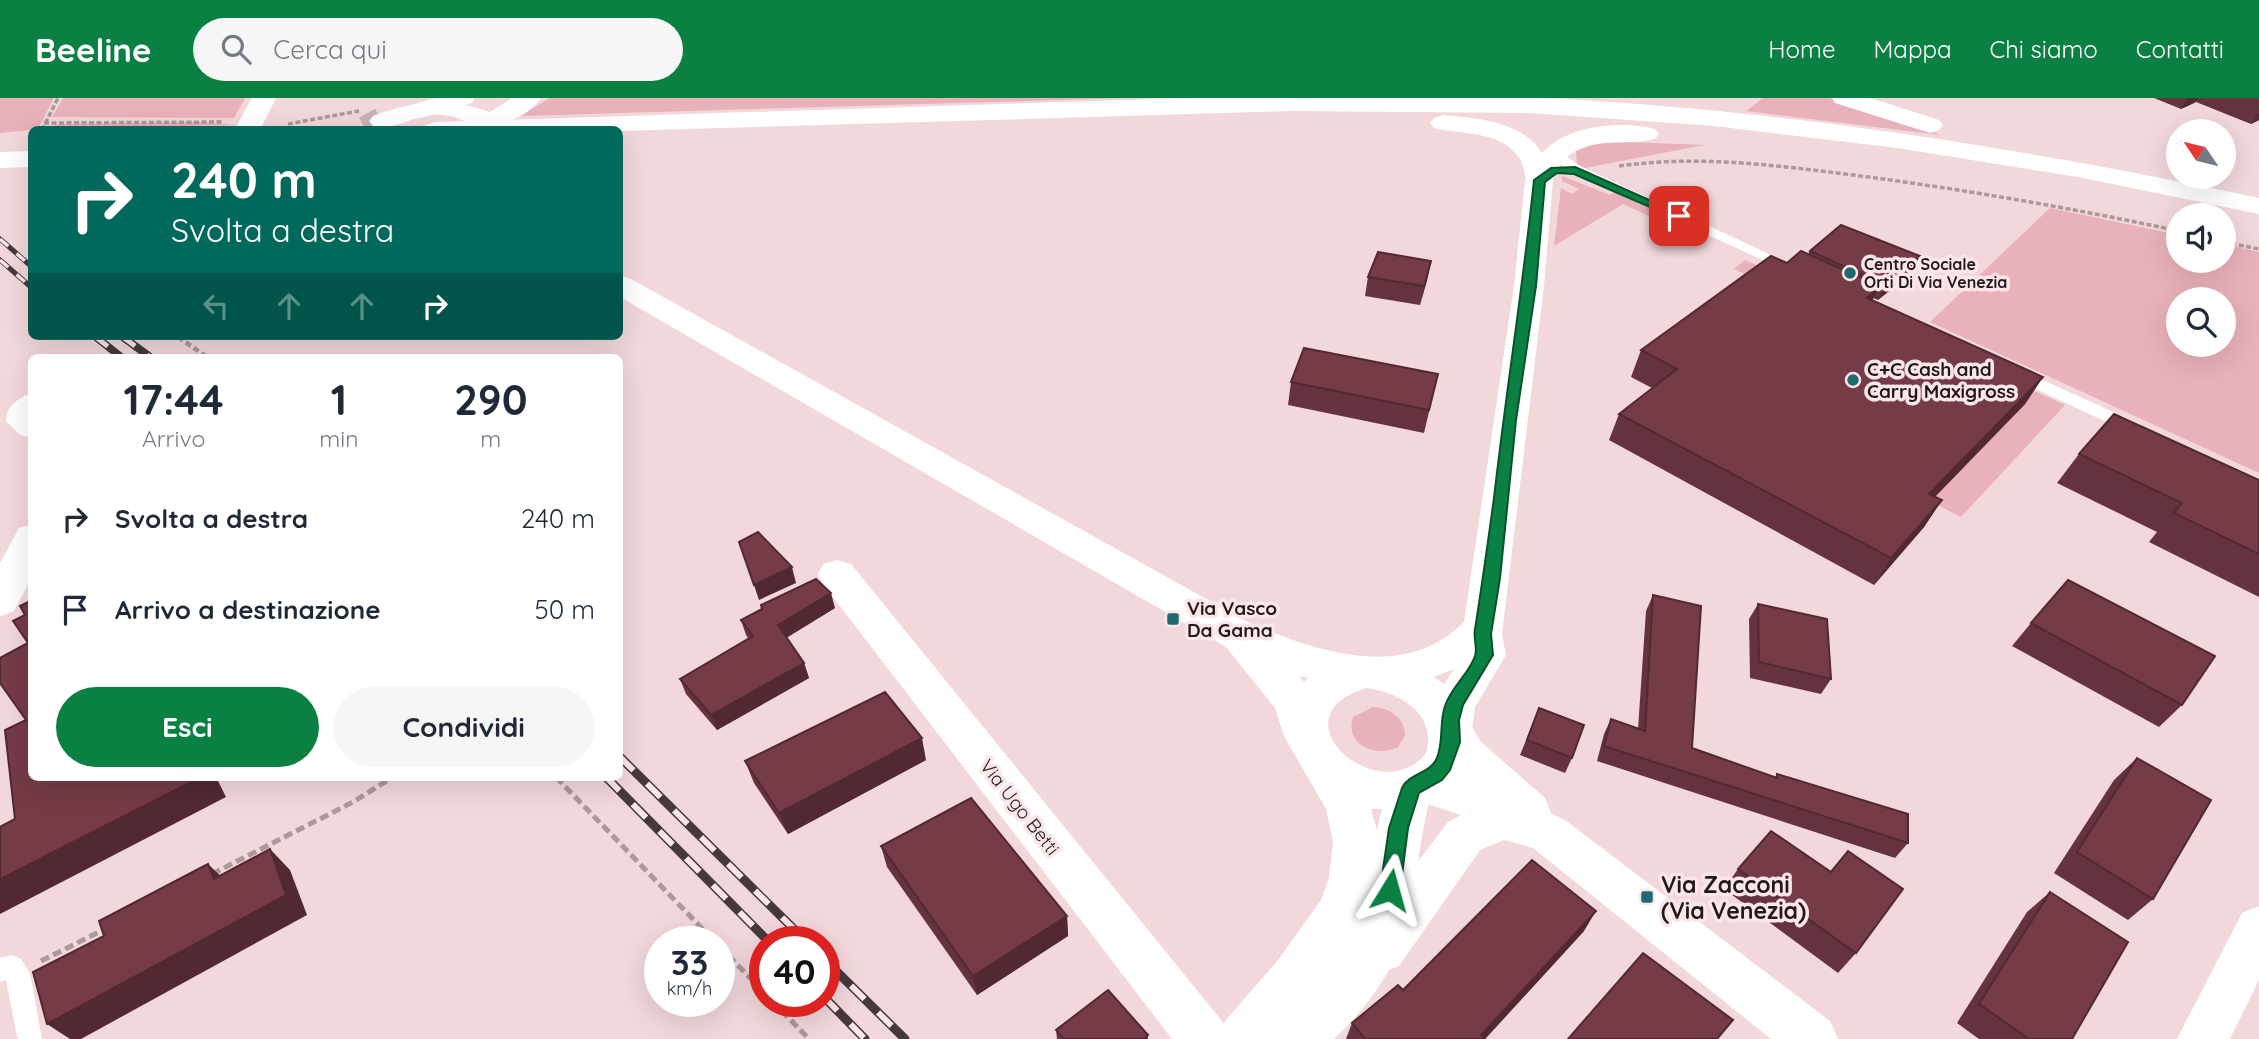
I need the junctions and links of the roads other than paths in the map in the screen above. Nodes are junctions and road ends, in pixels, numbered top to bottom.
1 (264, 98) edge
2 (529, 98) edge
3 (1446, 98) edge
4 (1537, 98) edge
5 (1741, 98) edge
6 (1844, 98) edge
7 (1386, 101) junction
8 (441, 111) edge
9 (493, 111) edge
10 (1245, 119) junction
11 (382, 121) tunnel mouth
12 (250, 123) road end
13 (28, 136) edge
14 (623, 139) edge
15 (0, 144) edge
16 (1565, 146) junction
17 (1902, 155) junction
18 (28, 159) edge
19 (0, 160) edge
20 (1580, 172) junction
21 (1539, 180) junction
22 (2259, 205) edge
23 (2259, 222) edge
24 (1805, 274) edge
25 (623, 287) edge
26 (2007, 369) edge
27 (28, 409) edge
28 (28, 424) edge
29 (2146, 433) edge
30 (28, 545) edge
31 (831, 577) dead end
32 (0, 601) edge
33 (1484, 626) junction
34 (1232, 632) junction
35 (1375, 673) junction
36 (1450, 729) junction
37 (1315, 751) junction
38 (1417, 786) junction
39 (1538, 831) junction
40 (1357, 842) junction
41 (2259, 929) edge
42 (8, 971) edge
43 (1350, 986) junction
44 (30, 1036) dead end
45 (1204, 1039) edge
46 (1242, 1039) edge
47 (1296, 1039) edge
48 (1812, 1039) edge
49 (2203, 1039) edge

1 - 12 main road
2 - 9 main road
3 - 7 main road
4 - 5 main road
6 - 22 main road
7 - 8 main road
7 - 22 main road
8 - 9 main road
8 - 11 main road
10 - 14 main road
10 - 17 main road
10 - 21 main road
13 - 15 main road
16 - 17 main road
16 - 20 lane
16 - 21 main road
17 - 23 main road
18 - 19 main road
20 - 21 lane
20 - 24 lane
21 - 33 main road
25 - 34 main road
26 - 29 lane
27 - 28 main road
30 - 32 main road
31 - 45 main road, Via Ugo Betti
33 - 35 main road
33 - 36 main road
34 - 35 main road
34 - 37 main road
35 - 36 main road
35 - 37 main road
36 - 38 main road
36 - 39 main road
37 - 38 main road
37 - 40 main road
38 - 39 main road
38 - 43 main road
39 - 43 main road
39 - 48 main road
40 - 46 main road
40 - 47 main road
41 - 49 main road
42 - 44 lane
43 - 47 main road

